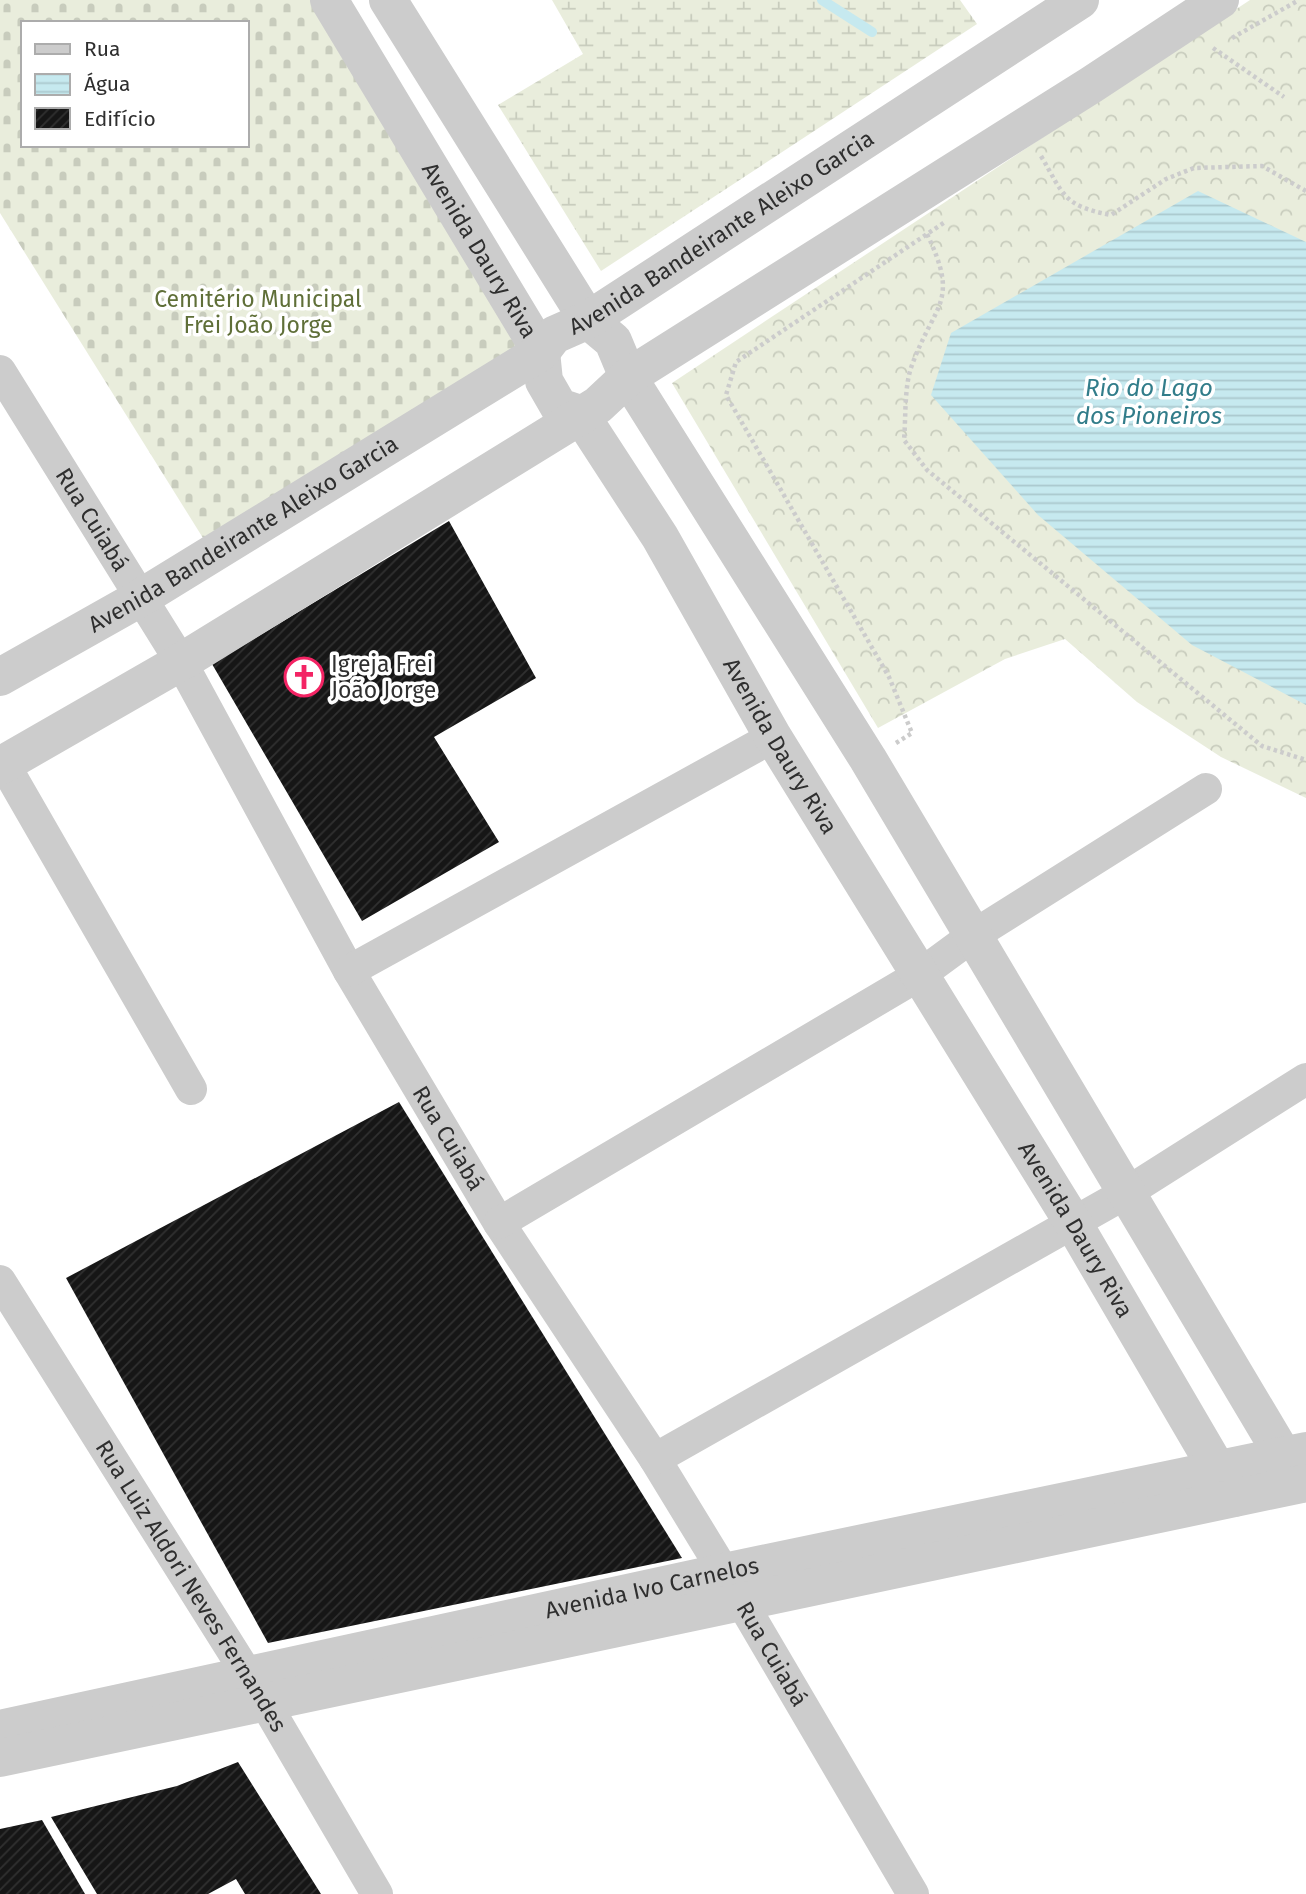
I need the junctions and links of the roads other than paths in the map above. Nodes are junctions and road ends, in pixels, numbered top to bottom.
1 (330, 0) edge
2 (388, 0) edge
3 (1080, 0) edge
4 (1220, 0) edge
5 (588, 320) junction
6 (541, 352) junction
7 (0, 371) edge
8 (628, 377) junction
9 (580, 414) junction
10 (142, 597) junction
11 (181, 662) junction
12 (0, 677) edge
13 (773, 737) junction
14 (2, 765) edge
15 (1206, 789) dead end
16 (974, 935) junction
17 (349, 971) junction
18 (921, 974) junction
19 (1306, 1079) edge
20 (191, 1089) dead end
21 (1126, 1193) junction
22 (1072, 1221) junction
23 (499, 1223) junction
24 (0, 1281) edge
25 (655, 1460) junction
26 (1299, 1468) edge
27 (1225, 1485) junction
28 (724, 1572) junction
29 (744, 1604) junction
30 (255, 1688) junction
31 (0, 1729) edge
32 (0, 1758) edge
33 (377, 1894) edge
34 (913, 1894) edge

1 - 6 street, Avenida Daury Riva
2 - 5 street
3 - 5 street, Avenida Bandeirante Aleixo Garcia
4 - 8 street
5 - 6 street, Avenida Bandeirante Aleixo Garcia
5 - 8 street
6 - 9 street, Avenida Daury Riva
6 - 10 street, Avenida Bandeirante Aleixo Garcia
7 - 10 street, Rua Cuiabá
8 - 9 street
8 - 16 street
9 - 11 street
9 - 13 street, Avenida Daury Riva
10 - 11 street, Rua Cuiabá
10 - 12 street, Avenida Bandeirante Aleixo Garcia
11 - 14 street
11 - 17 street, Rua Cuiabá
13 - 17 street
13 - 18 street, Avenida Daury Riva
14 - 20 street
15 - 16 street
16 - 18 street
16 - 21 street
17 - 23 street, Rua Cuiabá
18 - 22 street, Avenida Daury Riva
18 - 23 street
19 - 21 street
21 - 22 street
21 - 26 street
22 - 25 street
22 - 27 street, Avenida Daury Riva
23 - 25 street, Rua Cuiabá
24 - 30 street, Rua Luiz Aldori Neves Fernandes
25 - 28 street, Rua Cuiabá
26 - 27 street, Avenida Ivo Carnelos
27 - 28 street, Avenida Ivo Carnelos
27 - 29 street, Avenida Ivo Carnelos
28 - 29 street, Rua Cuiabá
28 - 30 street, Avenida Ivo Carnelos
29 - 30 street, Avenida Ivo Carnelos
29 - 34 street, Rua Cuiabá
30 - 31 street, Avenida Ivo Carnelos
30 - 32 street, Avenida Ivo Carnelos
30 - 33 street, Rua Luiz Aldori Neves Fernandes

